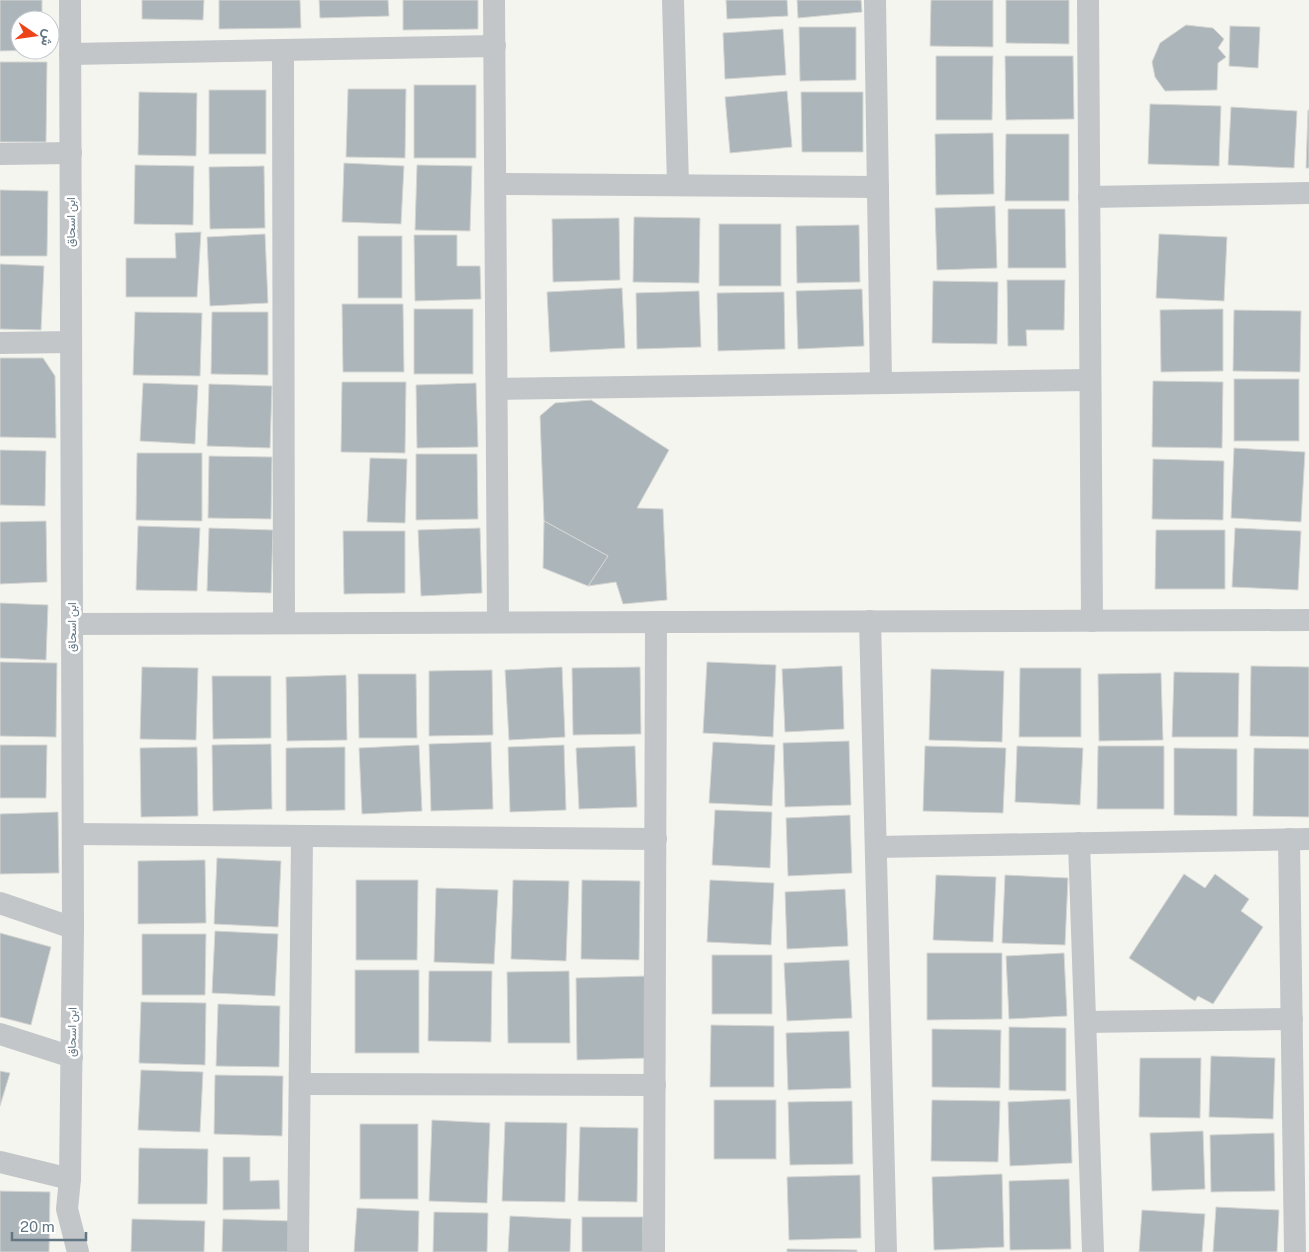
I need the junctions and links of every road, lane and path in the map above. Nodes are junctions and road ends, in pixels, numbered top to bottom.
1 (70, 0) edge
2 (494, 0) edge
3 (674, 0) edge
4 (875, 0) edge
5 (1088, 0) edge
6 (495, 46) junction
7 (283, 50) junction
8 (70, 54) junction
9 (70, 153) junction
10 (0, 154) edge
11 (496, 184) junction
12 (678, 185) junction
13 (878, 187) junction
14 (1309, 193) edge
15 (1089, 197) junction
16 (71, 342) junction
17 (0, 343) edge
18 (1090, 380) junction
19 (882, 383) junction
20 (497, 389) junction
21 (1092, 620) junction
22 (1309, 620) edge
23 (870, 621) junction
24 (498, 622) junction
25 (656, 622) junction
26 (284, 623) junction
27 (72, 624) junction
28 (73, 834) junction
29 (302, 836) junction
30 (656, 839) junction
31 (1299, 839) edge
32 (1080, 843) junction
33 (876, 847) junction
34 (0, 903) edge
35 (73, 928) junction
36 (1292, 1019) junction
37 (1086, 1022) junction
38 (0, 1034) edge
39 (72, 1058) junction
40 (300, 1084) junction
41 (655, 1085) junction
42 (0, 1162) edge
43 (1302, 1171) edge
44 (70, 1179) junction
45 (78, 1252) edge
46 (298, 1252) edge
47 (654, 1252) edge
48 (886, 1252) edge
49 (1093, 1252) edge
50 (1295, 1252) edge

1 - 8 street, ابن اسحاق
2 - 6 street
3 - 12 street
4 - 13 street
5 - 15 street
6 - 7 street
6 - 11 street
7 - 8 street
7 - 26 street
8 - 9 street, ابن اسحاق
9 - 10 street
9 - 16 street, ابن اسحاق
11 - 12 street
11 - 20 street
12 - 13 street
13 - 19 street
14 - 15 street
15 - 18 street
16 - 17 street
16 - 27 street, ابن اسحاق
18 - 19 street
18 - 21 street
19 - 20 street
20 - 24 street
21 - 22 street
21 - 23 street
23 - 25 street
23 - 33 street
24 - 25 street
24 - 26 street
25 - 30 street
26 - 27 street
27 - 28 street, ابن اسحاق
28 - 29 street
28 - 35 street, ابن اسحاق
29 - 30 street
29 - 40 street
30 - 41 street
31 - 32 street
31 - 36 street
32 - 33 street
32 - 37 street
33 - 48 street
34 - 35 street
35 - 39 street, ابن اسحاق
36 - 37 street
36 - 43 street
37 - 49 street
38 - 39 street
39 - 44 street, ابن اسحاق
40 - 41 street
40 - 46 street
41 - 47 street
42 - 44 street
43 - 50 street
44 - 45 street, ابن اسحاق

